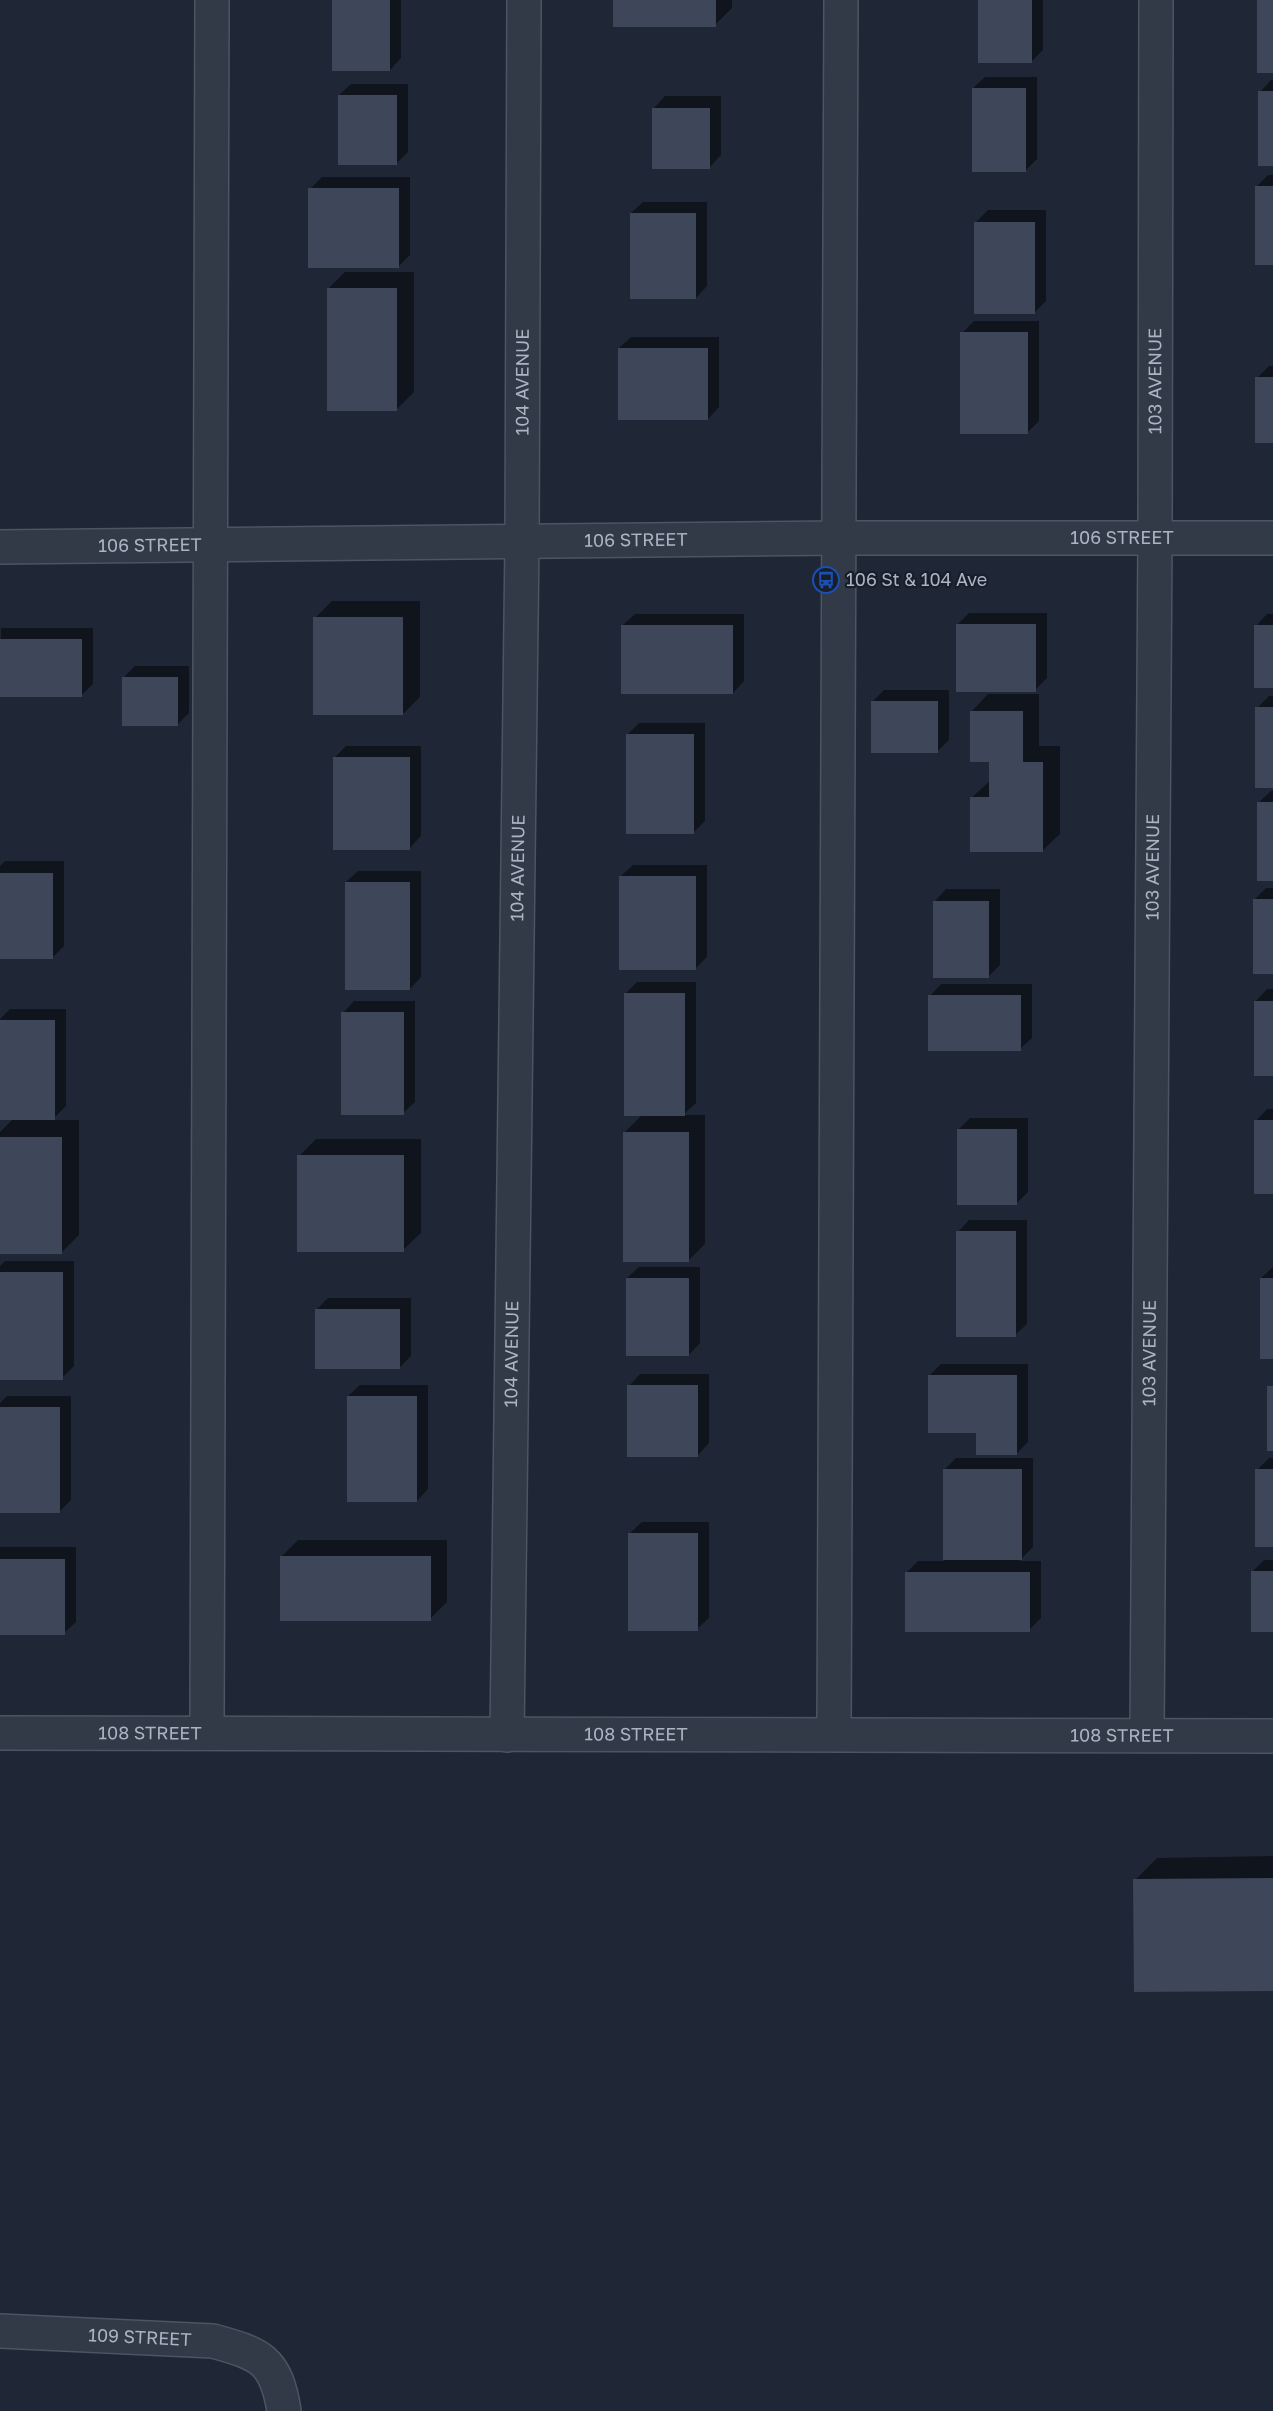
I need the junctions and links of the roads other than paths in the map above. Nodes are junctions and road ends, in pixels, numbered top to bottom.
1 (213, 0) edge
2 (524, 0) edge
3 (841, 0) edge
4 (1156, 0) edge
5 (840, 538) junction
6 (1155, 538) junction
7 (1273, 538) edge
8 (522, 542) junction
9 (212, 546) junction
10 (0, 548) edge
11 (0, 1733) edge
12 (207, 1733) junction
13 (834, 1733) junction
14 (1147, 1734) junction
15 (507, 1735) junction
16 (1273, 1736) edge
17 (0, 2331) edge
18 (284, 2411) edge

1 - 9 street
2 - 8 street, 104 AVENUE
3 - 5 street
4 - 6 street, 103 AVENUE
5 - 6 street, 106 STREET
5 - 8 street, 106 STREET
5 - 13 street
6 - 7 street, 106 STREET
6 - 14 street, 103 AVENUE
8 - 9 street, 106 STREET
8 - 15 street, 104 AVENUE
9 - 10 street, 106 STREET
9 - 12 street
11 - 12 street, 108 STREET
12 - 15 street, 108 STREET
13 - 14 street, 108 STREET
13 - 15 street, 108 STREET
14 - 16 street, 108 STREET
17 - 18 street, 109 STREET

